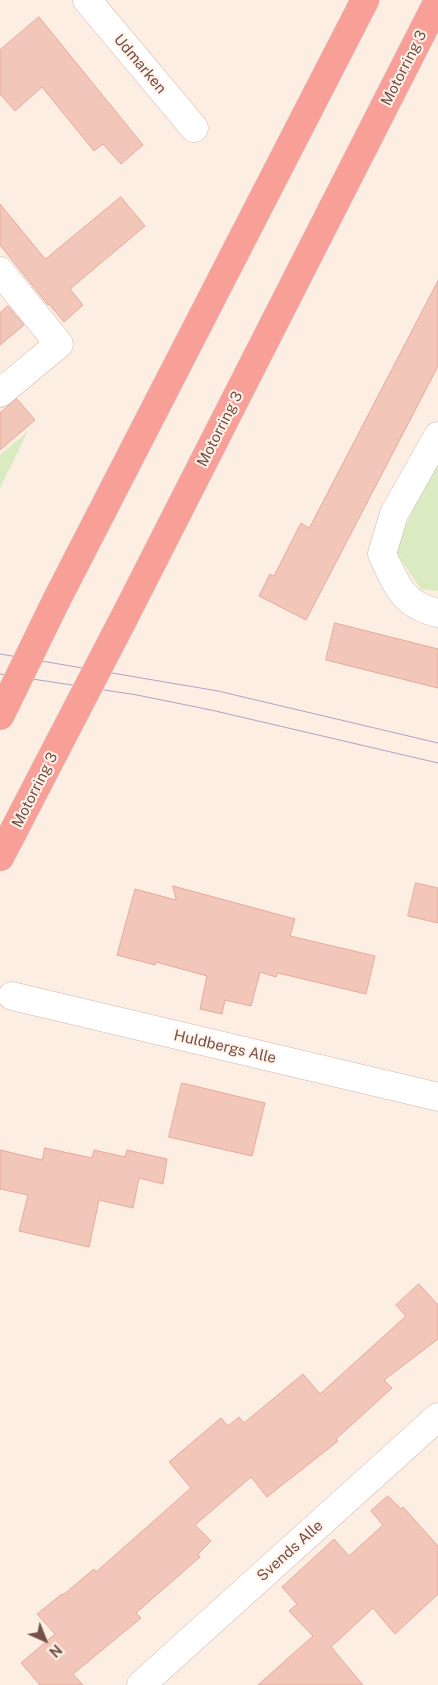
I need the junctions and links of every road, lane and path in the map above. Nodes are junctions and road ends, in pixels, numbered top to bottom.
1 (87, 0) edge
2 (366, 0) edge
3 (438, 1) edge
4 (194, 128) dead end
5 (0, 271) edge
6 (0, 393) edge
7 (438, 436) edge
8 (438, 613) edge
9 (0, 716) edge
10 (0, 857) edge
11 (12, 996) dead end
12 (438, 1098) edge
13 (438, 1417) edge
14 (141, 1685) edge

1 - 4 street, Udmarken
2 - 9 highway, bridge
3 - 10 highway, Motorring 3, bridge
5 - 6 street
7 - 8 street
11 - 12 street, Huldbergs Alle
13 - 14 street, Svends Alle

